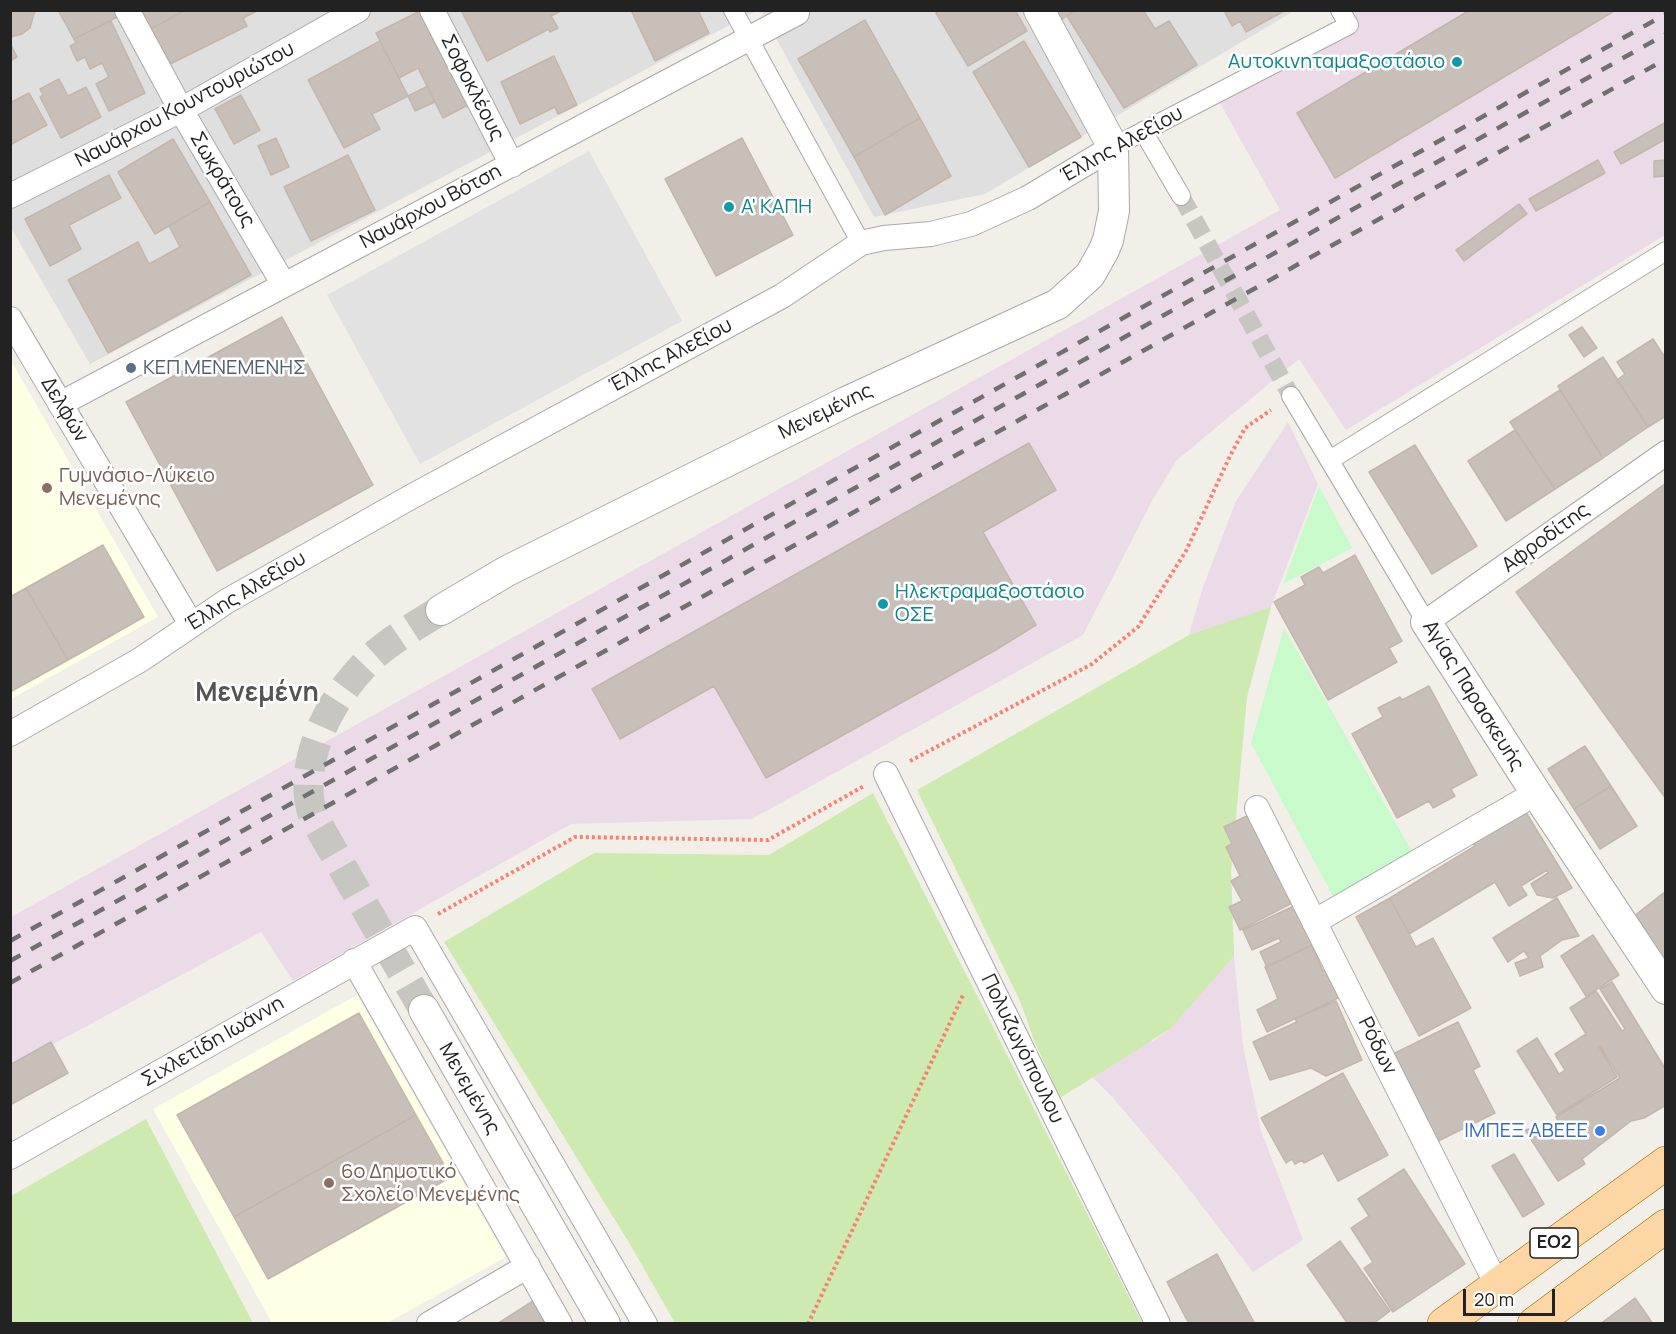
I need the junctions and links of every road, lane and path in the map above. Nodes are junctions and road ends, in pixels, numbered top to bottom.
1 (127, 10) edge
2 (358, 10) edge
3 (432, 10) edge
4 (733, 10) edge
5 (1039, 10) edge
6 (799, 12) edge
7 (1344, 18) edge
8 (749, 39) junction
9 (181, 110) junction
10 (1143, 131) junction
11 (1113, 147) junction
12 (512, 165) junction
13 (10, 196) edge
14 (1181, 196) tunnel mouth
15 (861, 243) junction
16 (1665, 251) edge
17 (284, 285) junction
18 (10, 319) edge
19 (1292, 396) joint
20 (60, 404) junction
21 (1665, 453) edge
22 (1330, 460) junction
23 (441, 609) tunnel mouth
24 (1426, 622) junction
25 (191, 624) junction
26 (10, 734) edge
27 (886, 774) junction
28 (1536, 794) junction
29 (1257, 808) dead end
30 (1314, 922) junction
31 (415, 928) junction
32 (354, 962) junction
33 (979, 962) junction
34 (1665, 989) edge
35 (424, 1010) tunnel mouth
36 (10, 1156) edge
37 (1665, 1163) edge
38 (1665, 1226) edge
39 (528, 1266) junction
40 (1497, 1285) junction
41 (429, 1323) edge
42 (560, 1323) edge
43 (605, 1323) edge
44 (645, 1323) edge
45 (808, 1323) edge
46 (1158, 1323) edge
47 (1444, 1323) edge
48 (1534, 1323) edge

1 - 9 street, Σωκράτους
2 - 9 street, Ναυάρχου Κουντουριώτου
3 - 12 street, Σοφοκλέους
4 - 8 street
5 - 11 street
6 - 8 street, Ναυάρχου Βότση
7 - 10 street, Έλλης Αλεξίου
8 - 12 street, Ναυάρχου Βότση
8 - 15 street
9 - 13 street, Ναυάρχου Κουντουριώτου
9 - 17 street, Σωκράτους
10 - 11 street, Έλλης Αλεξίου
10 - 14 street
11 - 15 street, Έλλης Αλεξίου
11 - 23 street, Μενεμένης
12 - 17 street, Ναυάρχου Βότση
15 - 25 street, Έλλης Αλεξίου
16 - 22 street
17 - 20 street, Ναυάρχου Βότση
18 - 20 street, Δελφών
19 - 22 street, Αγίας Παρασκευής
19 - 27 path
20 - 25 street, Δελφών
21 - 24 street, Αφροδίτης
22 - 24 street, Αγίας Παρασκευής
24 - 28 street, Αγίας Παρασκευής
25 - 26 street, Έλλης Αλεξίου
27 - 31 path
27 - 33 street, Πολυζωγόπουλου
28 - 30 street
28 - 34 street, Αγίας Παρασκευής
29 - 30 street, Ρόδων
30 - 40 street, Ρόδων
31 - 32 street, Σιχλετίδη Ιωάννη
31 - 44 street
32 - 36 street, Σιχλετίδη Ιωάννη
32 - 39 street
33 - 45 path
33 - 46 street, Πολυζωγόπουλου
35 - 43 street, Μενεμένης
37 - 40 main road, ΕΟ2
38 - 48 main road, ΕΟ2
39 - 41 street
39 - 42 street
40 - 47 main road, ΕΟ2

